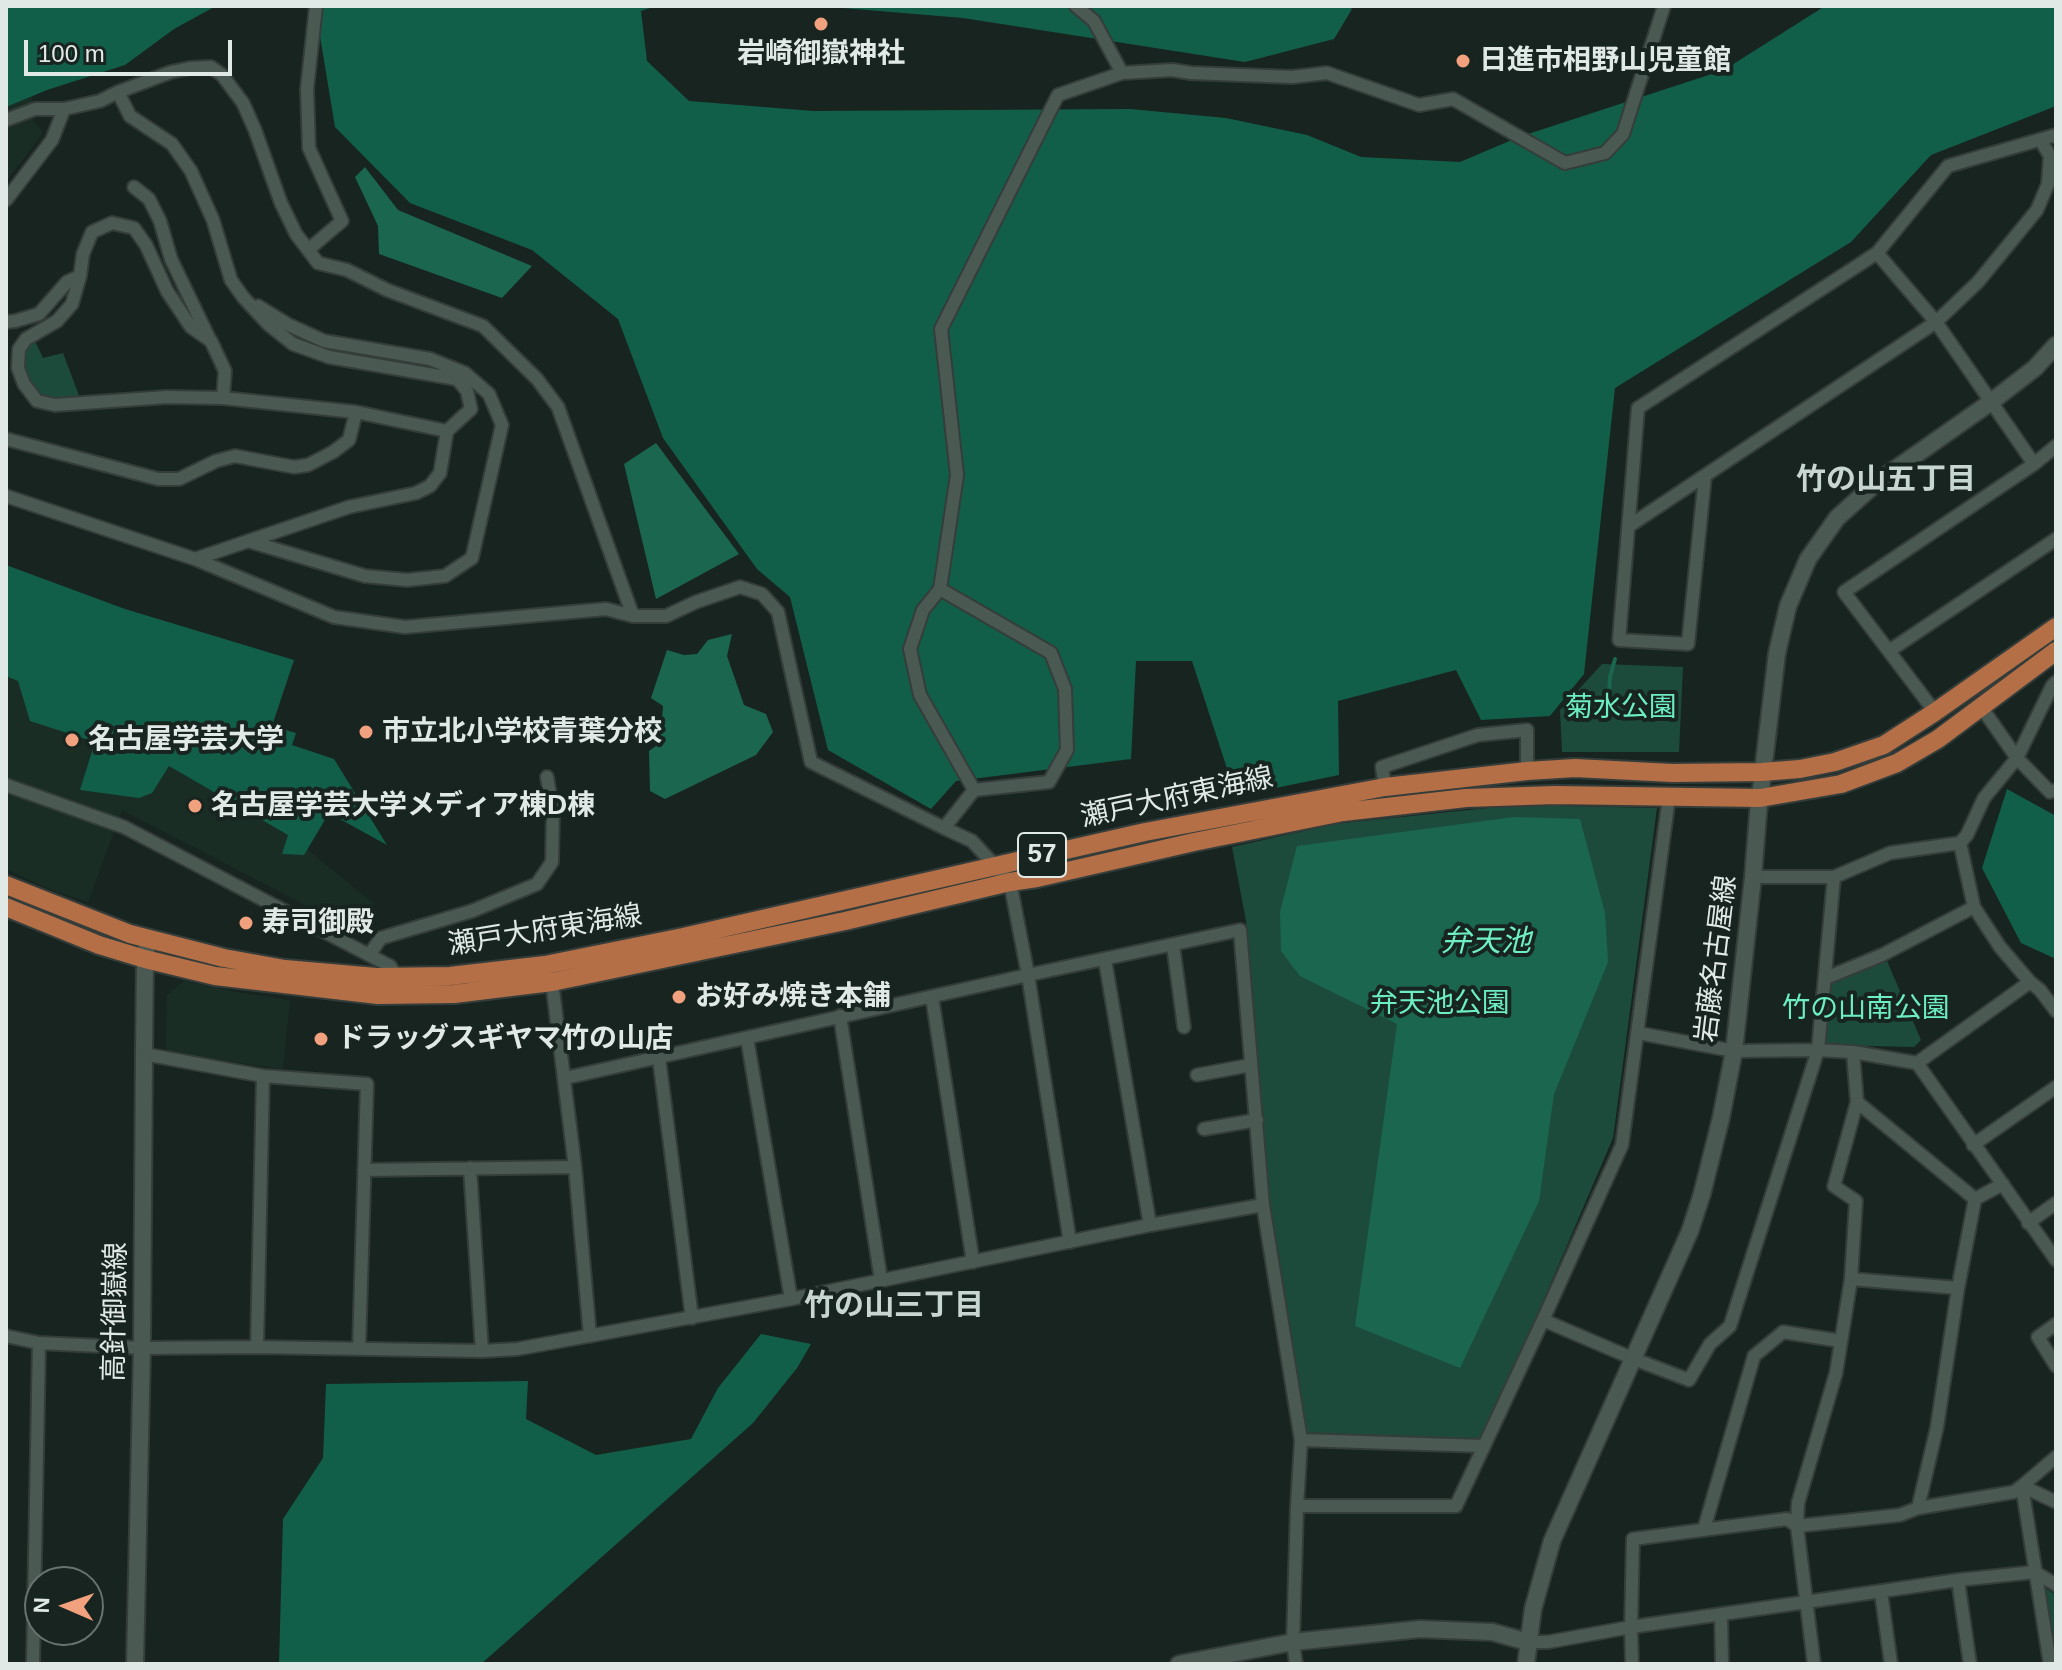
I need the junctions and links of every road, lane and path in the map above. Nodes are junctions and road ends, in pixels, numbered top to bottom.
1 (316, 6) edge
2 (1076, 6) edge
3 (1664, 6) edge
4 (1122, 73) junction
5 (118, 92) junction
6 (64, 109) junction
7 (6, 120) edge
8 (2056, 135) edge
9 (2041, 141) junction
10 (134, 187) dead end
11 (6, 200) edge
12 (308, 250) junction
13 (1877, 253) junction
14 (80, 276) junction
15 (231, 280) junction
16 (6, 322) edge
17 (1936, 322) junction
18 (211, 341) junction
19 (2056, 345) edge
20 (223, 398) junction
21 (1991, 402) junction
22 (356, 412) junction
23 (447, 431) junction
24 (6, 439) edge
25 (2056, 446) edge
26 (2034, 464) junction
27 (1705, 476) junction
28 (6, 496) edge
29 (1629, 526) junction
30 (2056, 539) edge
31 (248, 541) junction
32 (195, 559) junction
33 (940, 589) junction
34 (633, 616) junction
35 (2056, 627) edge
36 (1889, 651) junction
37 (2056, 651) edge
38 (2056, 682) edge
39 (1982, 708) junction
40 (1935, 712) junction
41 (2017, 758) junction
42 (1527, 771) junction
43 (1762, 772) junction
44 (547, 777) dead end
45 (6, 785) edge
46 (1385, 787) junction
47 (974, 790) junction
48 (2056, 790) edge
49 (1669, 797) junction
50 (1760, 798) junction
51 (944, 828) junction
52 (1960, 843) junction
53 (995, 866) junction
54 (1753, 877) junction
55 (1834, 877) junction
56 (1010, 882) junction
57 (6, 885) edge
58 (6, 907) edge
59 (1974, 907) junction
60 (148, 939) junction
61 (1173, 945) junction
62 (369, 955) junction
63 (145, 959) junction
64 (1105, 960) junction
65 (1028, 975) junction
66 (397, 977) junction
67 (1826, 978) junction
68 (552, 982) junction
69 (2030, 982) junction
70 (932, 997) junction
71 (2056, 1011) edge
72 (840, 1016) junction
73 (1184, 1027) dead end
74 (1638, 1033) junction
75 (747, 1038) junction
76 (1818, 1050) junction
77 (1734, 1051) junction
78 (1853, 1052) junction
79 (144, 1054) junction
80 (659, 1058) junction
81 (1917, 1063) junction
82 (1251, 1065) junction
83 (1197, 1075) dead end
84 (263, 1076) junction
85 (565, 1078) junction
86 (2056, 1087) edge
87 (1857, 1102) junction
88 (1257, 1120) junction
89 (1204, 1129) dead end
90 (1973, 1145) junction
91 (575, 1167) junction
92 (470, 1168) junction
93 (364, 1170) junction
94 (2003, 1184) junction
95 (1975, 1199) junction
96 (2056, 1203) edge
97 (1263, 1205) junction
98 (2028, 1223) junction
99 (1150, 1225) junction
100 (1070, 1242) junction
101 (2056, 1260) edge
102 (973, 1262) junction
103 (1851, 1279) junction
104 (881, 1280) junction
105 (1958, 1288) junction
106 (791, 1299) junction
107 (692, 1318) junction
108 (1543, 1320) junction
109 (2056, 1324) edge
110 (6, 1336) edge
111 (590, 1336) junction
112 (1841, 1341) junction
113 (39, 1343) junction
114 (257, 1347) junction
115 (142, 1348) junction
116 (359, 1349) junction
117 (482, 1351) junction
118 (1634, 1359) junction
119 (2056, 1366) edge
120 (1301, 1440) junction
121 (1484, 1446) junction
122 (2056, 1457) edge
123 (2022, 1486) junction
124 (2056, 1502) edge
125 (1297, 1506) junction
126 (1918, 1508) junction
127 (1797, 1526) junction
128 (1704, 1529) junction
129 (2035, 1572) junction
130 (1958, 1580) junction
131 (2056, 1585) edge
132 (1881, 1592) junction
133 (1806, 1602) junction
134 (1721, 1614) junction
135 (1631, 1627) junction
136 (1293, 1642) junction
137 (1528, 1642) junction
138 (33, 1664) edge
139 (135, 1664) edge
140 (1179, 1664) edge
141 (1296, 1664) edge
142 (1526, 1664) edge
143 (1632, 1664) edge
144 (1722, 1664) edge
145 (1814, 1664) edge
146 (1891, 1664) edge
147 (1970, 1664) edge
148 (2050, 1664) edge

1 - 12 street
2 - 4 street
3 - 4 street
4 - 33 street
5 - 6 street
5 - 12 street
5 - 15 street
6 - 7 street
6 - 11 street
8 - 9 street
9 - 13 street
9 - 17 street
10 - 18 street
12 - 34 street
13 - 17 street
13 - 29 street
14 - 16 street
14 - 18 street
14 - 20 street
15 - 23 street
15 - 31 street
17 - 21 street
17 - 27 street
18 - 20 street
19 - 21 main road, 岩藤名古屋線
20 - 22 street
21 - 26 street
21 - 43 main road, 岩藤名古屋線
22 - 23 street
22 - 24 street
23 - 31 street
25 - 26 street
26 - 36 street
27 - 29 street
27 - 29 street
28 - 32 street
30 - 36 street
31 - 32 street
32 - 34 street
33 - 47 street
33 - 47 street
34 - 51 street
35 - 40 main road, 瀬戸大府東海線 / 57
36 - 40 street
37 - 39 main road, 瀬戸大府東海線 / 57
38 - 41 street
39 - 41 street
39 - 50 main road, 瀬戸大府東海線 / 57
40 - 43 main road, 瀬戸大府東海線 / 57
41 - 48 street
41 - 52 street
42 - 43 main road, 瀬戸大府東海線 / 57
42 - 46 main road, 瀬戸大府東海線 / 57
42 - 46 street
43 - 50 main road, 岩藤名古屋線
44 - 62 street
45 - 62 street
46 - 53 main road, 瀬戸大府東海線 / 57
47 - 51 street
49 - 50 main road, 瀬戸大府東海線 / 57
49 - 56 main road, 瀬戸大府東海線 / 57
49 - 74 street
50 - 54 main road, 岩藤名古屋線
51 - 53 street
52 - 55 street
52 - 59 street
53 - 56 street
53 - 66 main road, 瀬戸大府東海線 / 57
54 - 55 street
54 - 77 main road, 岩藤名古屋線
55 - 67 street
56 - 65 street
56 - 68 main road, 瀬戸大府東海線 / 57
57 - 60 main road, 瀬戸大府東海線 / 57
58 - 63 main road, 瀬戸大府東海線 / 57
59 - 67 street
59 - 69 street
60 - 63 main road, 高針御嶽線
60 - 66 main road, 瀬戸大府東海線 / 57
61 - 64 street
61 - 73 street
61 - 82 street
62 - 66 street
63 - 68 main road, 瀬戸大府東海線 / 57
63 - 79 main road, 高針御嶽線
64 - 65 street
64 - 99 street
65 - 70 street
65 - 100 street
67 - 76 street
68 - 85 street
69 - 71 street
69 - 81 street
70 - 72 street
70 - 102 street
72 - 75 street
72 - 104 street
74 - 77 street
74 - 108 street
75 - 80 street
75 - 106 street
76 - 77 street
76 - 78 street
76 - 118 street
77 - 118 main road, 岩藤名古屋線
78 - 81 street
78 - 87 street
79 - 84 street
79 - 115 main road, 高針御嶽線
80 - 85 street
80 - 107 street
81 - 90 street
82 - 83 street
82 - 88 street
84 - 93 street
84 - 114 street
85 - 91 street
86 - 90 street
87 - 95 street
87 - 103 street
88 - 89 street
88 - 97 street
90 - 94 street
91 - 92 street
91 - 111 street
92 - 93 street
92 - 117 street
93 - 116 street
94 - 95 street
94 - 98 street
95 - 105 street
96 - 98 street
97 - 99 street
97 - 120 street
98 - 101 street
99 - 100 street
100 - 102 street
102 - 104 street
103 - 105 street
103 - 112 street
104 - 106 street
105 - 126 street
106 - 107 street
107 - 111 street
108 - 118 street
108 - 121 street
109 - 119 street
110 - 113 street
111 - 117 street
112 - 127 street
112 - 128 street
113 - 115 street
113 - 138 street
114 - 115 street
114 - 116 street
115 - 139 main road, 高針御嶽線
116 - 117 street
118 - 137 main road, 岩藤名古屋線
120 - 121 street
120 - 125 street
121 - 125 street
122 - 123 street
123 - 124 street
123 - 126 street
123 - 129 street
125 - 136 street
126 - 127 street
127 - 128 street
127 - 133 street
128 - 135 street
129 - 130 street
129 - 131 street
129 - 148 street
130 - 132 street
130 - 147 street
132 - 133 street
132 - 146 street
133 - 134 street
133 - 145 street
134 - 135 street
134 - 144 street
135 - 137 street
135 - 143 street
136 - 137 main road
136 - 140 main road
136 - 141 street
137 - 142 main road, 岩藤名古屋線

